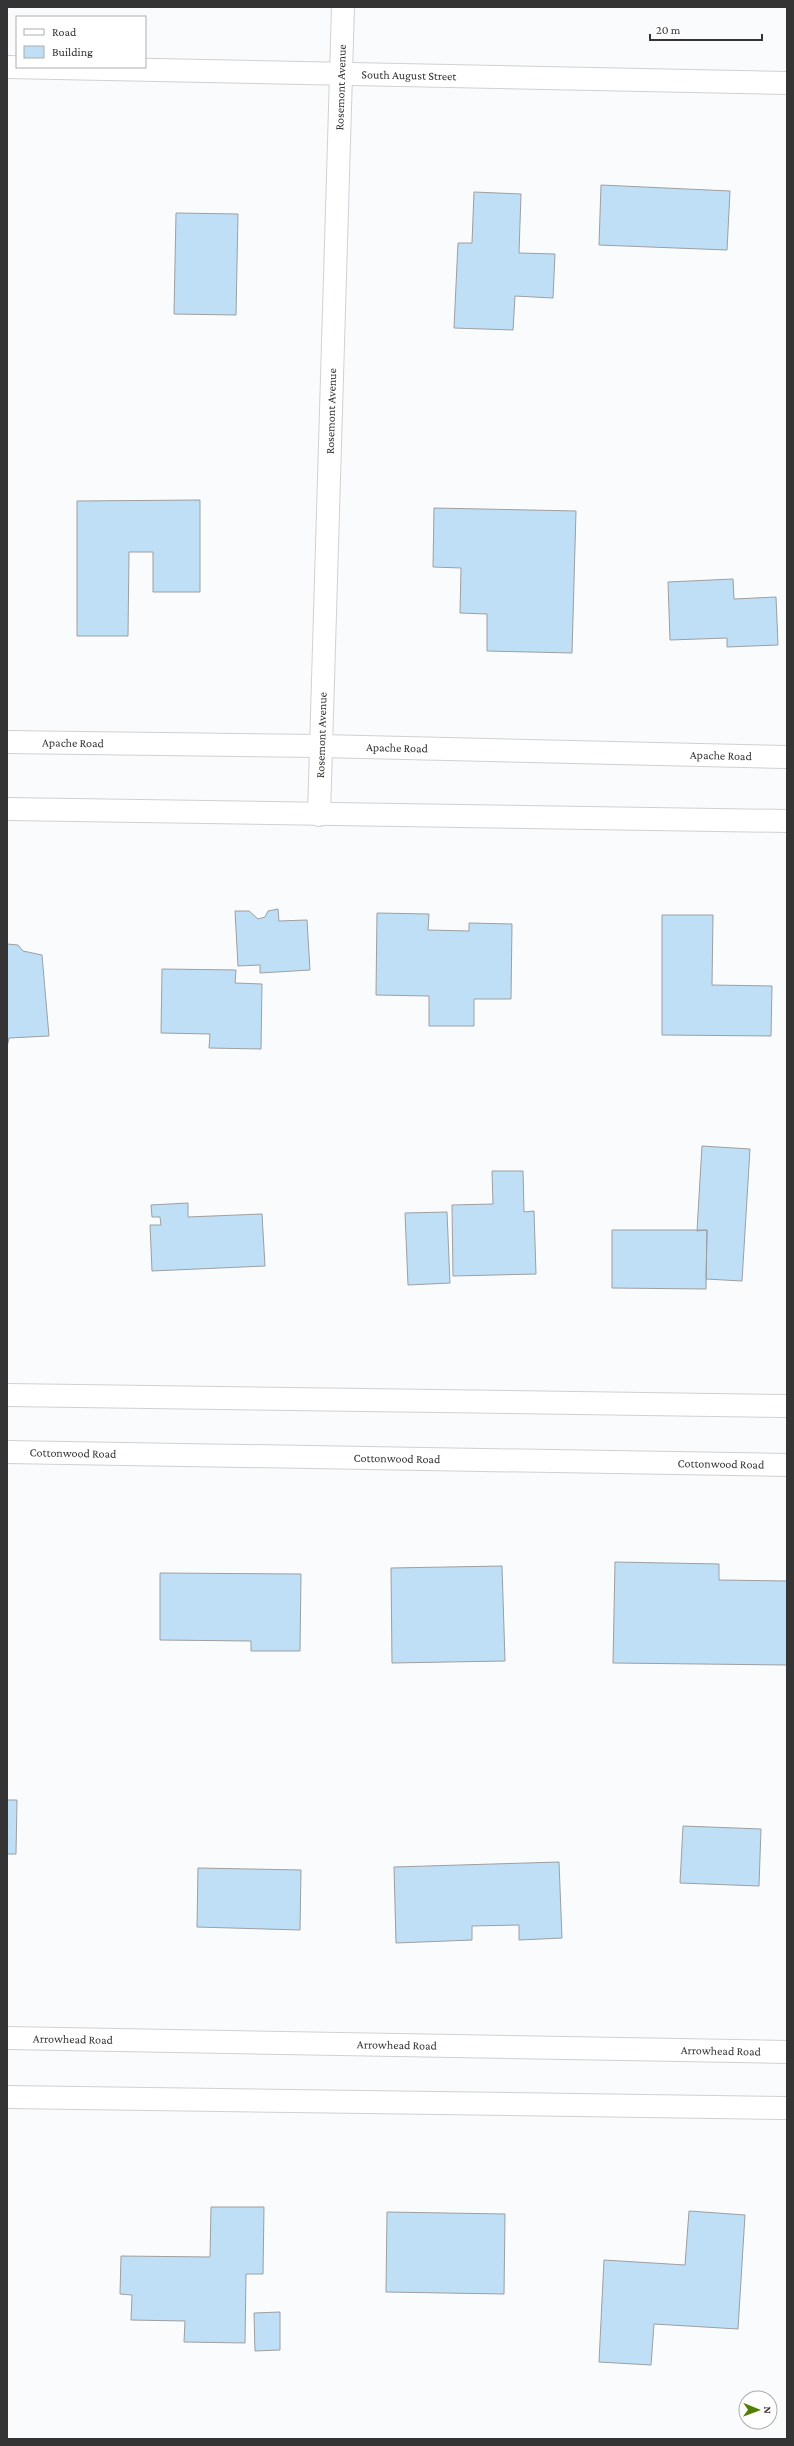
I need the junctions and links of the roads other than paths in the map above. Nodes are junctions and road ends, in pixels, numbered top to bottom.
1 (343, 7) edge
2 (63, 68) edge
3 (342, 73) junction
4 (787, 83) edge
5 (7, 742) edge
6 (321, 746) junction
7 (787, 757) edge
8 (7, 809) edge
9 (319, 815) junction
10 (787, 821) edge
11 (7, 1395) edge
12 (787, 1406) edge
13 (7, 1452) edge
14 (787, 1466) edge
15 (7, 2038) edge
16 (787, 2052) edge
17 (7, 2097) edge
18 (787, 2108) edge

1 - 3 street, Rosemont Avenue
2 - 3 street, South August Street
3 - 4 street, South August Street
3 - 6 street, Rosemont Avenue
5 - 6 street, Apache Road
6 - 7 street, Apache Road
6 - 9 street, Rosemont Avenue
8 - 9 street
9 - 10 street
11 - 12 street
13 - 14 street, Cottonwood Road
15 - 16 street, Arrowhead Road
17 - 18 street

